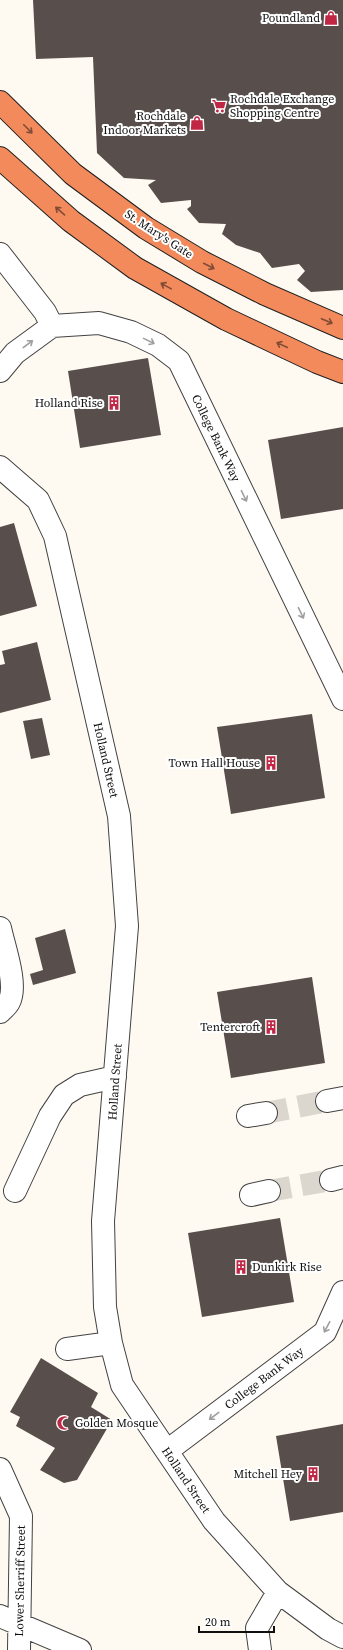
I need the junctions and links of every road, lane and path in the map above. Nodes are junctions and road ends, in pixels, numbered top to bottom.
1 (0, 102) edge
2 (0, 158) edge
3 (0, 254) edge
4 (52, 326) junction
5 (343, 328) edge
6 (0, 371) edge
7 (343, 372) edge
8 (0, 467) edge
9 (343, 699) edge
10 (0, 928) edge
11 (0, 1012) edge
12 (115, 1077) junction
13 (15, 1191) dead end
14 (343, 1292) edge
15 (111, 1343) junction
16 (67, 1349) dead end
17 (167, 1451) junction
18 (0, 1469) edge
19 (278, 1592) junction
20 (0, 1616) edge
21 (20, 1624) junction
22 (343, 1637) edge
23 (19, 1650) edge
24 (80, 1650) edge
25 (260, 1650) edge

1 -> 5 highway, St. Mary's Gate
7 -> 2 highway
3 - 4 street
6 -> 4 street
4 -> 9 street, College Bank Way
8 - 12 street, Holland Street
10 - 11 street
12 - 13 street
12 - 15 street, Holland Street
14 -> 17 street, College Bank Way
15 - 16 street
15 - 17 street, Holland Street
17 - 19 street, Holland Street
18 - 21 street, Lower Sherriff Street
19 - 22 street, Holland Street
19 - 25 street
20 - 21 street
21 - 23 street, Lower Sherriff Street
21 - 24 street

